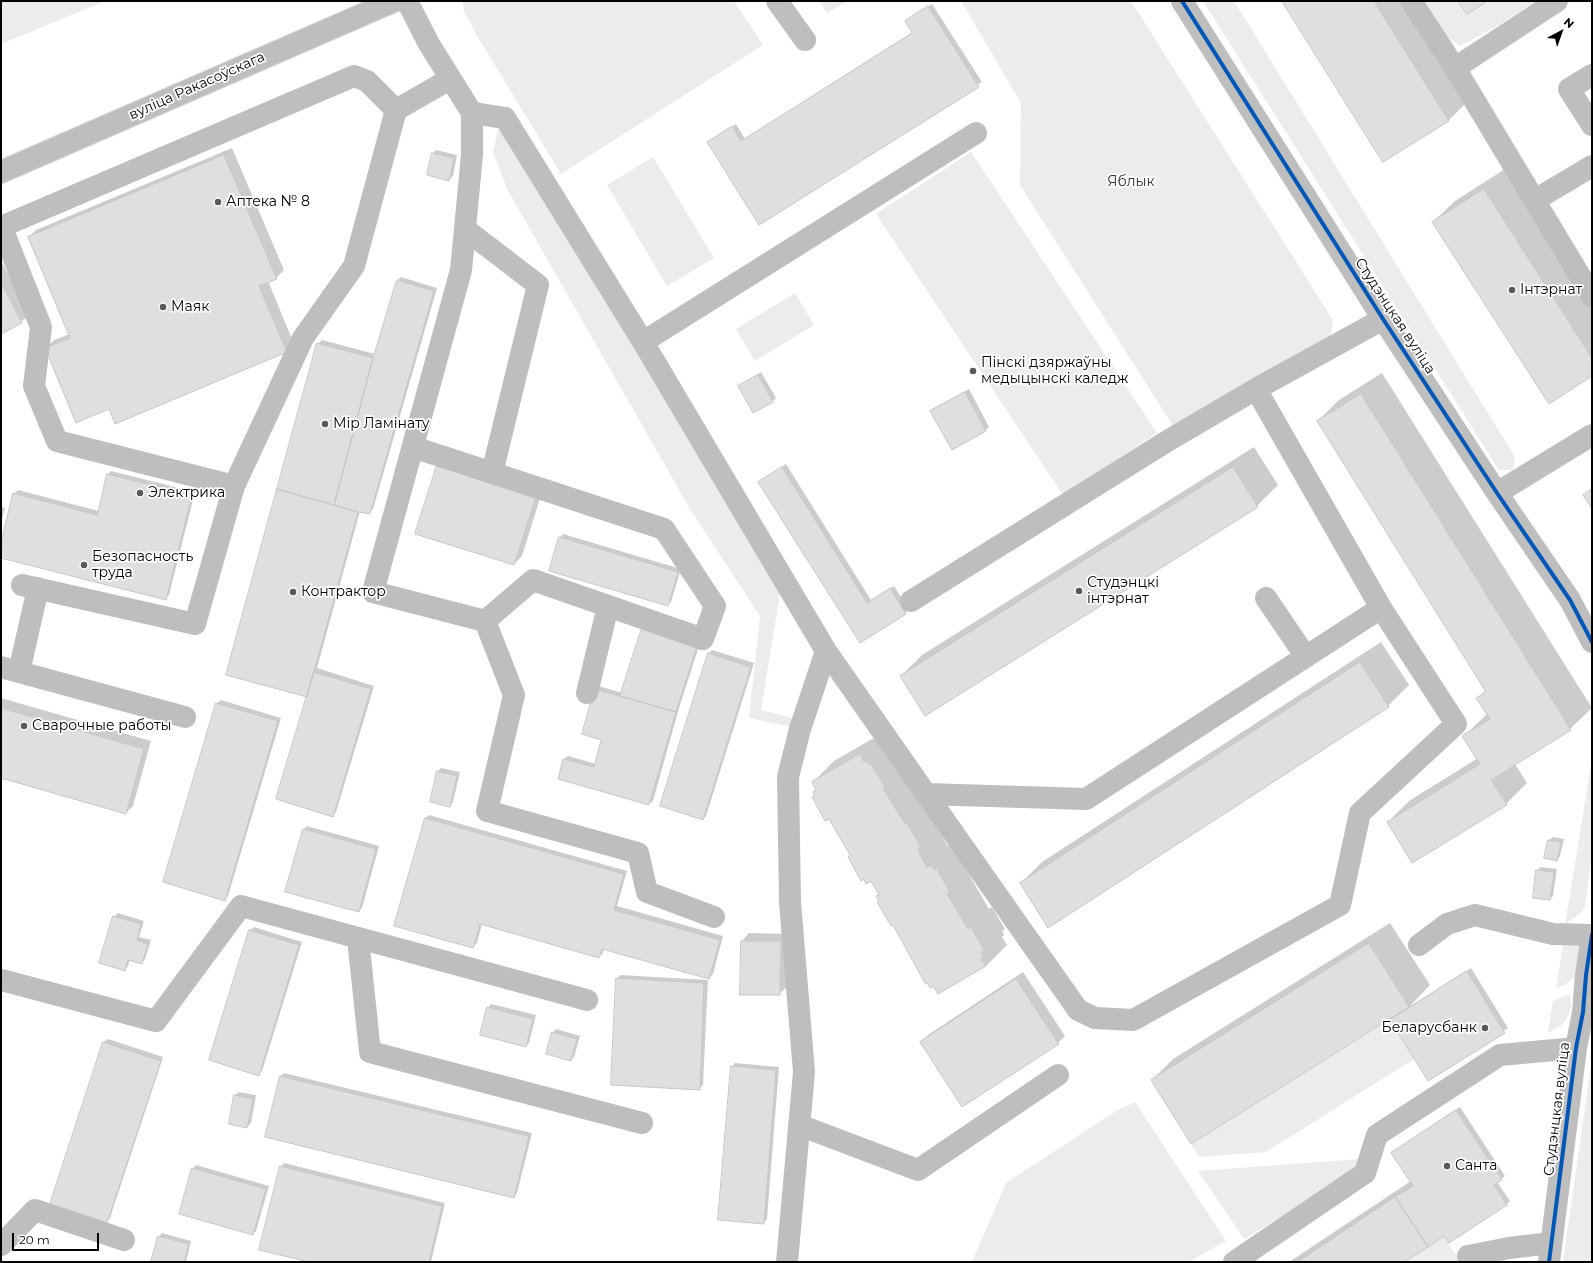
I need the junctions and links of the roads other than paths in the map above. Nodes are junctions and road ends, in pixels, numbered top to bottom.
1 (394, 1) edge
2 (406, 1) edge
3 (777, 1) edge
4 (1182, 1) edge
5 (1411, 1) edge
6 (1557, 1) edge
7 (805, 40) dead end
8 (1455, 68) junction
9 (1592, 75) edge
10 (450, 79) junction
11 (396, 110) junction
12 (472, 113) junction
13 (1592, 125) edge
14 (976, 133) dead end
15 (1592, 166) edge
16 (1, 172) edge
17 (1535, 200) junction
18 (1, 227) edge
19 (465, 229) junction
20 (1592, 296) edge
21 (1383, 319) junction
22 (644, 342) junction
23 (1256, 389) junction
24 (1592, 435) edge
25 (413, 447) junction
26 (492, 472) junction
27 (234, 486) junction
28 (1497, 493) junction
29 (1266, 598) dead end
30 (910, 601) dead end
31 (608, 606) junction
32 (1381, 608) junction
33 (485, 621) junction
34 (1592, 642) edge
35 (826, 651) junction
36 (1306, 657) junction
37 (10, 669) edge
38 (587, 693) dead end
39 (185, 717) dead end
40 (926, 794) junction
41 (714, 917) dead end
42 (1592, 935) edge
43 (358, 938) junction
44 (1419, 945) dead end
45 (1, 980) edge
46 (587, 1000) dead end
47 (1588, 1013) edge
48 (1576, 1048) junction
49 (1058, 1075) dead end
50 (642, 1123) dead end
51 (799, 1125) junction
52 (124, 1240) dead end
53 (1, 1245) edge
54 (1550, 1252) edge
55 (1468, 1256) dead end
56 (1, 1257) edge
57 (2, 1262) edge
58 (787, 1262) edge
59 (1234, 1262) edge

1 - 16 street, вуліца Ракасоўскага
2 - 10 street
3 - 7 street
4 - 21 street, Студэнцкая вуліца
5 - 8 street
6 - 8 street
8 - 17 street
9 - 13 street
10 - 11 street
10 - 12 street
11 - 18 street
11 - 27 street
12 - 19 street
12 - 22 street
14 - 22 street
15 - 17 street
17 - 20 street
18 - 27 street
19 - 25 street
19 - 26 street
21 - 23 street
21 - 28 street, Студэнцкая вуліца
22 - 35 street
23 - 30 street
23 - 32 street
24 - 28 street
25 - 26 street
25 - 33 street
26 - 31 street
27 - 37 street
28 - 34 street, Студэнцкая вуліца
29 - 36 street
31 - 33 street
31 - 38 street
32 - 36 street
32 - 40 street
33 - 41 street
35 - 40 street
35 - 51 street
36 - 40 street
37 - 39 street
42 - 44 street
42 - 47 street, Студэнцкая вуліца
43 - 45 street
43 - 46 street
43 - 50 street
47 - 48 street, Студэнцкая вуліца
48 - 54 street, Студэнцкая вуліца
48 - 59 street
49 - 51 street
51 - 58 street
52 - 53 street
54 - 55 street
56 - 57 street

